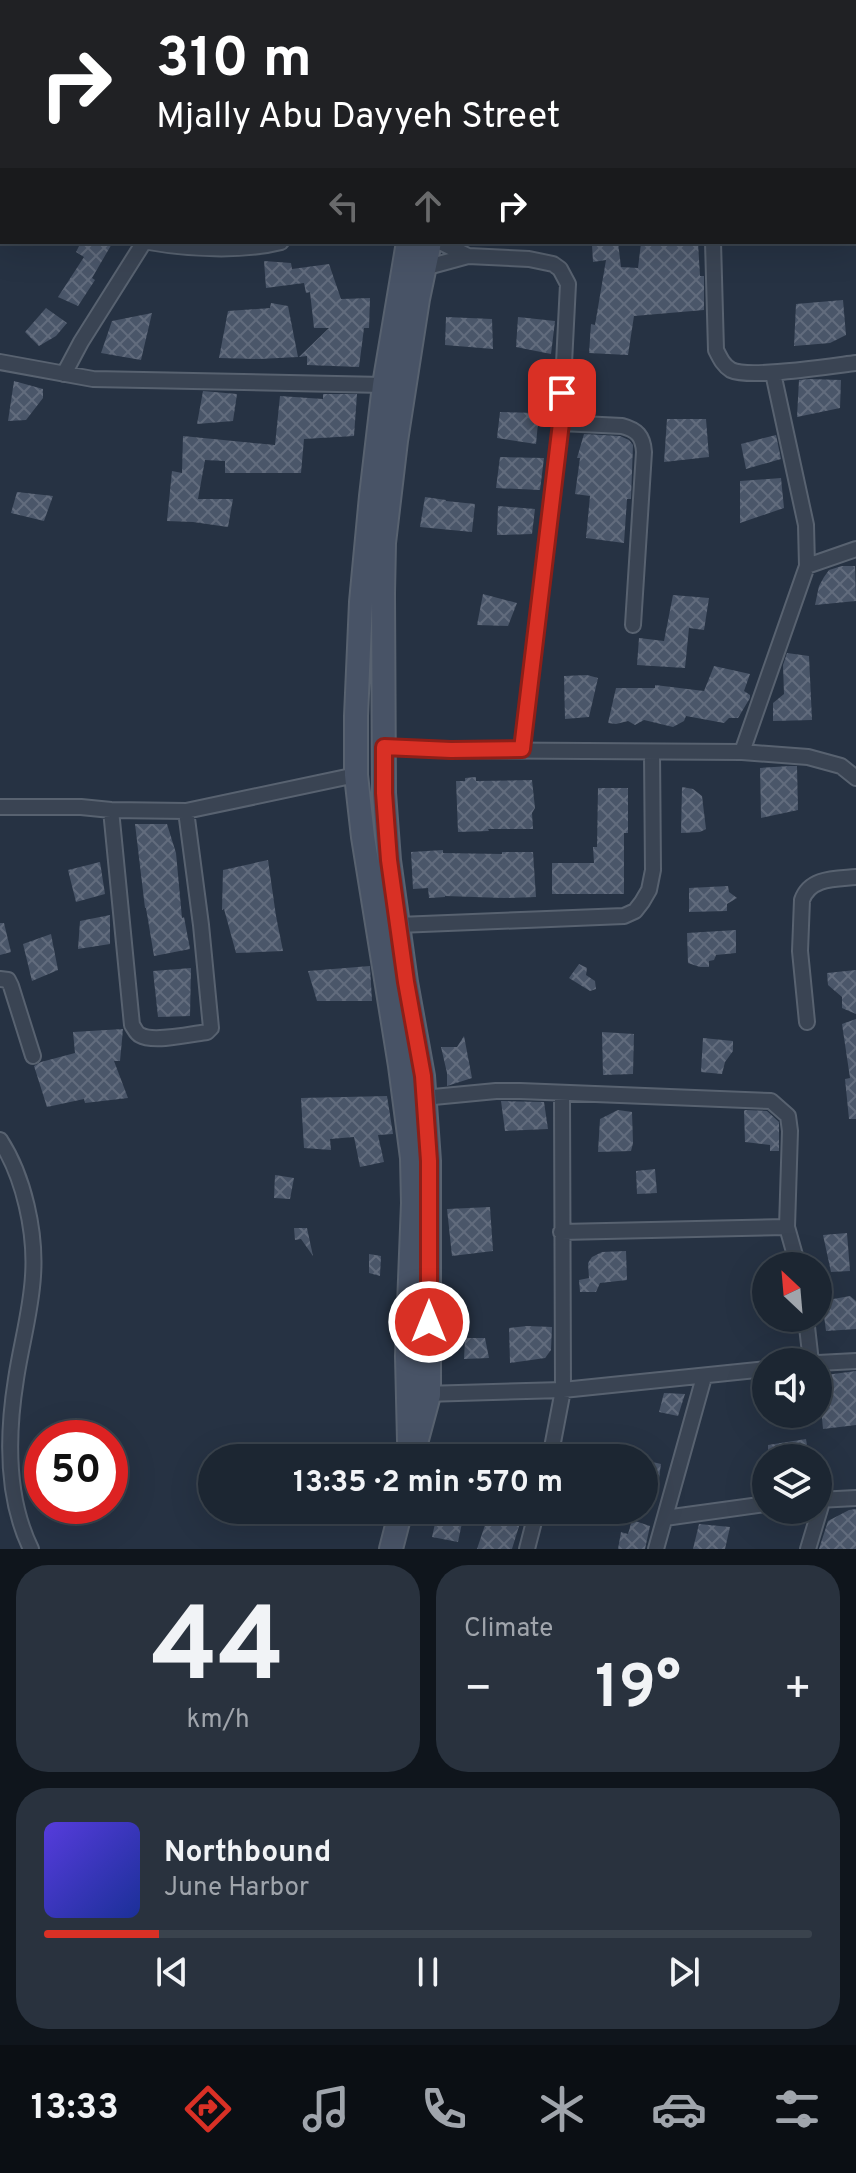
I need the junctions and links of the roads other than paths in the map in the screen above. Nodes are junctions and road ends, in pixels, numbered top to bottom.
1 (145, 244) edge
2 (160, 244) edge
3 (266, 244) edge
4 (408, 244) edge
5 (430, 244) edge
6 (444, 244) edge
7 (713, 244) edge
8 (468, 256) junction
9 (424, 268) junction
10 (0, 362) edge
11 (856, 363) edge
12 (773, 373) junction
13 (64, 374) junction
14 (384, 385) junction
15 (561, 423) junction
16 (380, 496) junction
17 (856, 549) edge
18 (807, 566) junction
19 (633, 625) dead end
20 (384, 747) junction
21 (522, 749) junction
22 (652, 752) junction
23 (742, 752) junction
24 (356, 775) junction
25 (856, 778) edge
26 (0, 807) edge
27 (111, 810) junction
28 (186, 811) junction
29 (856, 877) edge
30 (398, 925) junction
31 (0, 979) edge
32 (807, 1022) dead end
33 (33, 1056) dead end
34 (562, 1094) junction
35 (423, 1098) junction
36 (0, 1140) edge
37 (787, 1227) junction
38 (561, 1232) junction
39 (794, 1252) edge
40 (856, 1361) edge
41 (832, 1362) edge
42 (752, 1371) edge
43 (704, 1377) junction
44 (563, 1390) junction
45 (418, 1393) junction
46 (413, 1444) edge
47 (553, 1444) edge
48 (856, 1498) edge
49 (832, 1499) edge
50 (752, 1506) edge
51 (665, 1518) junction
52 (397, 1524) edge
53 (533, 1524) edge
54 (815, 1524) edge
55 (31, 1549) edge
56 (391, 1549) edge
57 (527, 1549) edge
58 (656, 1549) edge
59 (808, 1549) edge

1 - 13 street
2 - 3 street
4 - 14 main road
5 - 9 main road
6 - 8 street
7 - 12 street
8 - 9 street
8 - 15 street
9 - 16 main road
10 - 13 street
11 - 12 street
12 - 18 street
13 - 14 street
14 - 16 main road
15 - 19 street
15 - 21 street
16 - 20 main road
16 - 24 main road
17 - 18 street
18 - 23 street
20 - 21 street
20 - 30 main road
21 - 22 street
22 - 23 street
22 - 30 street
23 - 25 street
24 - 28 street
24 - 45 main road
26 - 27 street
27 - 28 street
27 - 28 street
29 - 32 street
30 - 35 main road
31 - 33 street
34 - 35 street
34 - 37 street
34 - 38 street
35 - 45 main road
36 - 55 street
37 - 38 street
37 - 39 street
38 - 44 street
40 - 41 street
42 - 43 street
43 - 44 street
43 - 51 street
44 - 45 street
44 - 47 street
45 - 46 main road
48 - 49 street
50 - 51 street
51 - 58 street
52 - 56 main road
53 - 57 street
54 - 59 street

